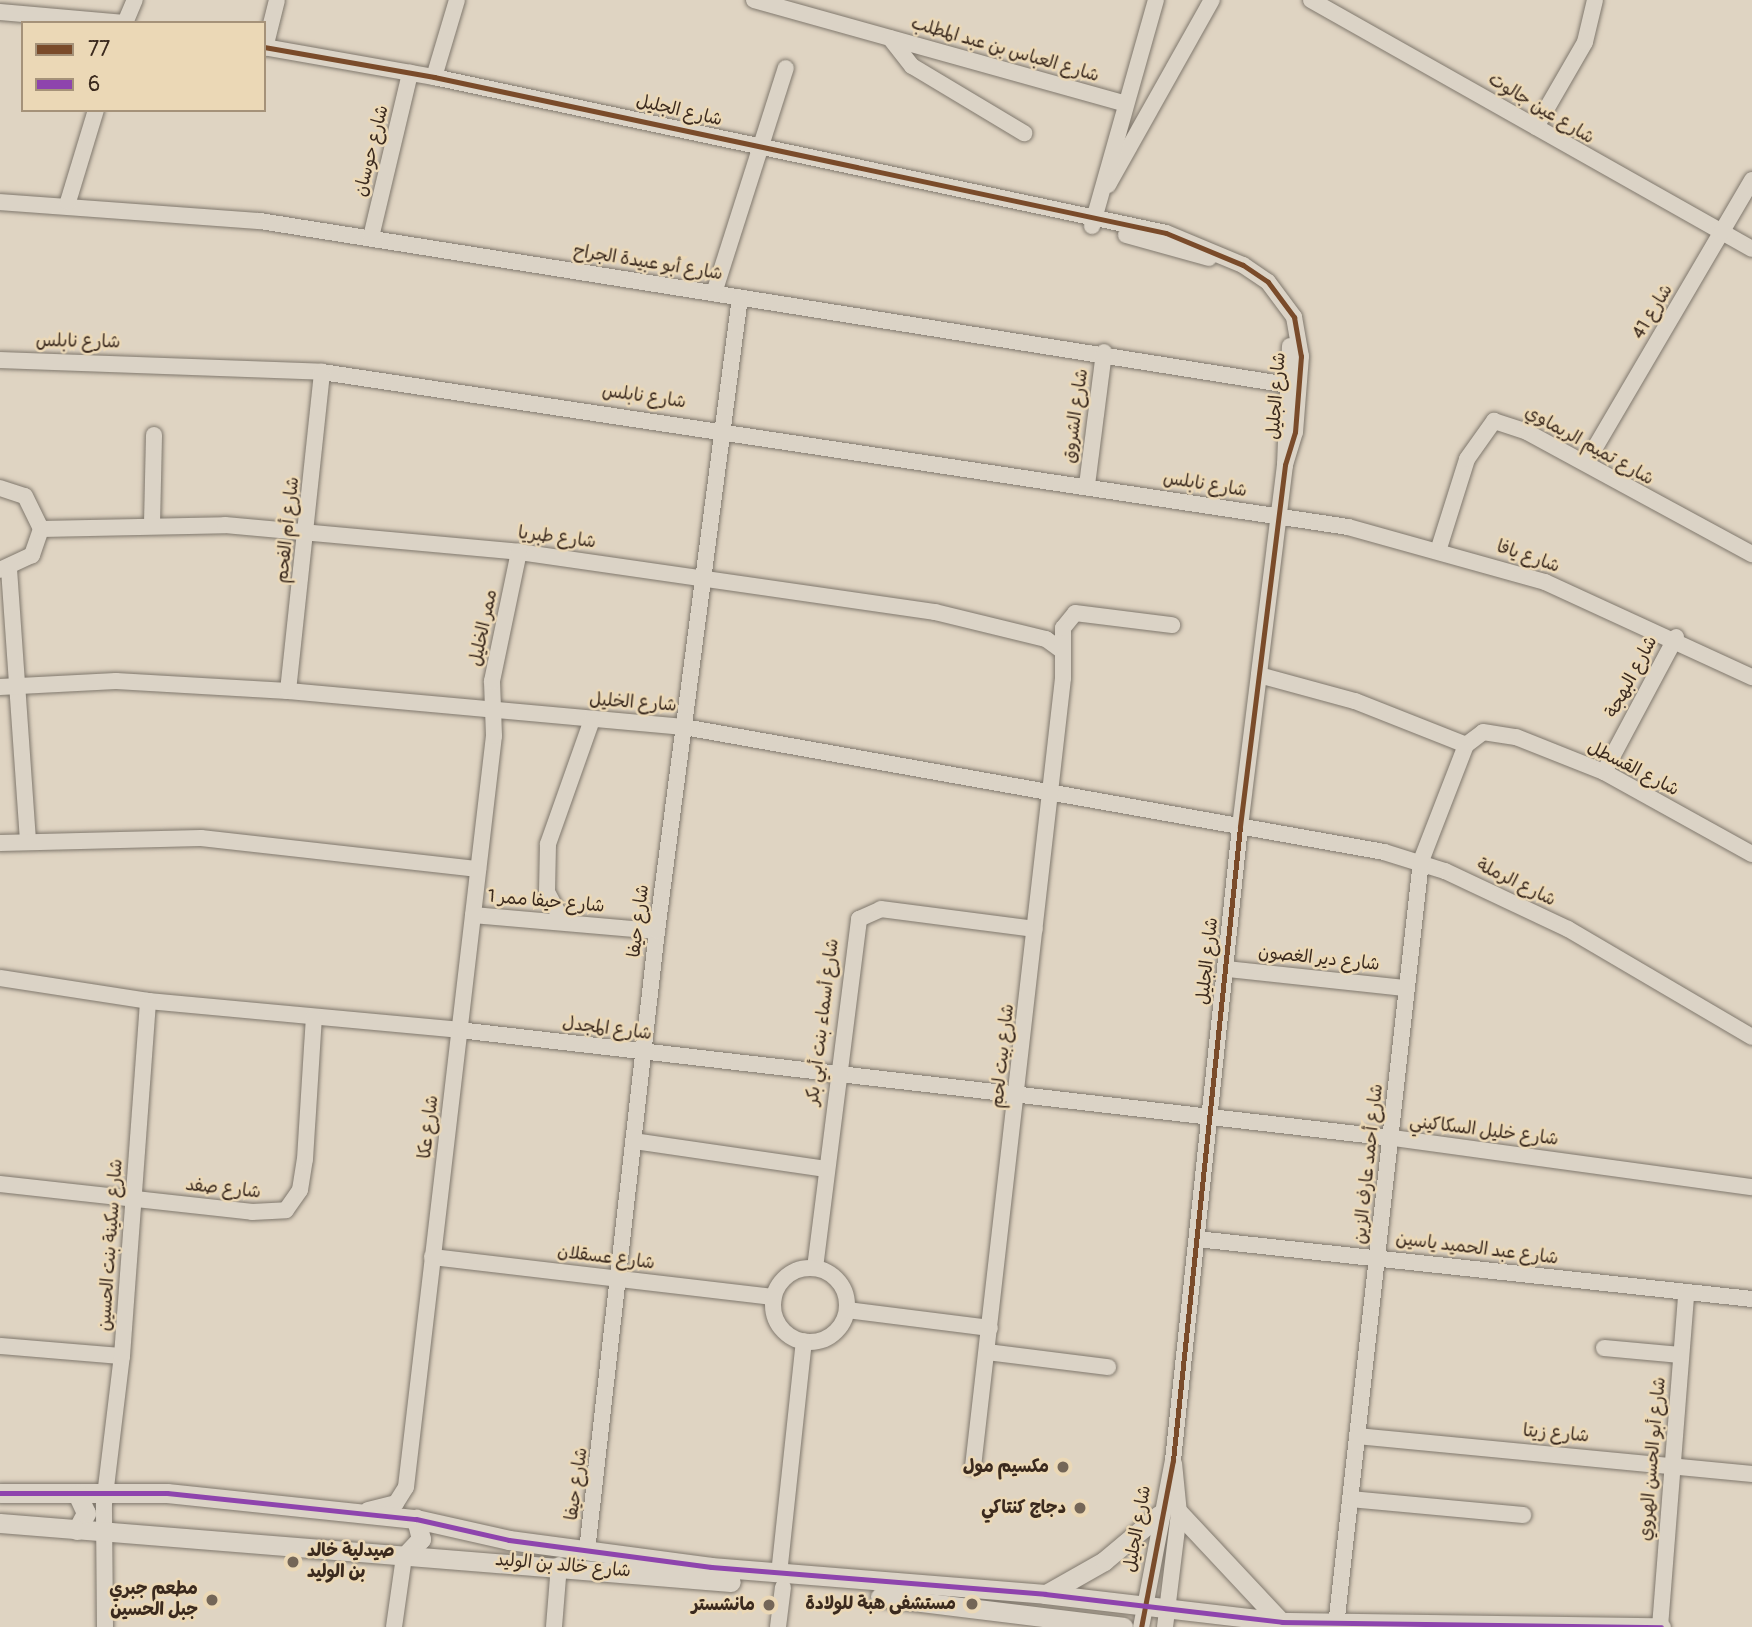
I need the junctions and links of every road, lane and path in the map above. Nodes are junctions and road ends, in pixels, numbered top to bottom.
1 (135, 0) edge
2 (277, 0) edge
3 (457, 0) edge
4 (754, 0) edge
5 (1156, 0) edge
6 (1168, 0) edge
7 (1212, 0) edge
8 (1311, 0) edge
9 (1595, 0) edge
10 (0, 12) edge
11 (102, 21) edge
12 (126, 21) edge
13 (1152, 23) junction
14 (890, 38) junction
15 (266, 41) edge
16 (266, 48) edge
17 (786, 68) dead end
18 (410, 73) junction
19 (435, 77) junction
20 (1124, 103) junction
21 (95, 112) edge
22 (1536, 127) junction
23 (1024, 133) dead end
24 (757, 149) junction
25 (1752, 180) edge
26 (0, 202) edge
27 (68, 202) junction
28 (1092, 216) junction
29 (1723, 233) junction
30 (370, 237) junction
31 (1752, 249) edge
32 (714, 293) junction
33 (740, 297) junction
34 (1104, 352) junction
35 (0, 360) edge
36 (322, 372) junction
37 (1288, 385) junction
38 (721, 428) junction
39 (154, 435) dead end
40 (1586, 463) junction
41 (1285, 466) junction
42 (1087, 485) junction
43 (0, 488) edge
44 (1278, 517) junction
45 (152, 524) junction
46 (41, 529) junction
47 (308, 530) junction
48 (1439, 548) junction
49 (519, 552) junction
50 (1752, 554) edge
51 (4, 570) edge
52 (704, 576) junction
53 (1172, 625) dead end
54 (1675, 637) junction
55 (1060, 649) junction
56 (1259, 675) junction
57 (1752, 677) edge
58 (8, 686) edge
59 (288, 691) junction
60 (495, 711) junction
61 (592, 720) junction
62 (684, 727) junction
63 (1466, 745) junction
64 (1604, 772) junction
65 (1050, 794) junction
66 (1240, 827) junction
67 (28, 840) junction
68 (0, 843) edge
69 (1752, 854) edge
70 (1421, 861) junction
71 (478, 869) junction
72 (473, 915) junction
73 (563, 922) junction
74 (1035, 929) junction
75 (657, 931) junction
76 (1227, 969) junction
77 (0, 978) edge
78 (1406, 989) junction
79 (148, 1001) junction
80 (314, 1017) junction
81 (459, 1030) junction
82 (1752, 1037) edge
83 (644, 1053) junction
84 (835, 1077) junction
85 (1018, 1098) junction
86 (1210, 1118) junction
87 (1393, 1138) junction
88 (634, 1141) junction
89 (825, 1169) junction
90 (0, 1184) edge
91 (1752, 1187) edge
92 (134, 1199) junction
93 (1197, 1239) junction
94 (432, 1257) junction
95 (1378, 1257) junction
96 (815, 1268) junction
97 (620, 1279) junction
98 (1686, 1294) junction
99 (774, 1297) junction
100 (1752, 1299) edge
101 (847, 1310) junction
102 (990, 1328) junction
103 (804, 1341) junction
104 (0, 1346) edge
105 (1604, 1348) dead end
106 (987, 1352) junction
107 (1681, 1355) junction
108 (122, 1356) junction
109 (1108, 1367) dead end
110 (1357, 1436) junction
111 (1173, 1460) junction
112 (1671, 1466) junction
113 (973, 1467) dead end
114 (1752, 1474) edge
115 (108, 1490) junction
116 (0, 1493) edge
117 (78, 1494) junction
118 (1350, 1499) junction
119 (356, 1513) junction
120 (1179, 1513) junction
121 (1159, 1515) junction
122 (1523, 1515) dead end
123 (416, 1519) junction
124 (0, 1523) edge
125 (77, 1530) junction
126 (108, 1533) junction
127 (587, 1551) junction
128 (404, 1557) junction
129 (559, 1565) junction
130 (781, 1581) junction
131 (1045, 1594) junction
132 (1144, 1605) junction
133 (1166, 1617) edge
134 (1045, 1622) edge
135 (1282, 1622) junction
136 (1336, 1626) edge
137 (105, 1627) edge
138 (394, 1627) edge
139 (554, 1627) edge
140 (778, 1627) edge
141 (1124, 1627) edge
142 (1141, 1627) edge
143 (1660, 1627) edge

1 - 12 street
2 - 15 street
3 - 19 street
4 - 14 street, شارع العباس بن عبد المطلب
5 - 13 street
6 - 13 street
7 - 28 street
8 - 22 street, شارع عين جالوت
9 - 22 street
10 - 11 street
13 - 20 street
14 - 20 street, شارع العباس بن عبد المطلب
14 - 23 street
16 - 18 street, شارع الجليل
17 - 24 street
18 - 19 street, شارع الجليل
18 - 30 street, شارع حوسان
19 - 24 street, شارع الجليل
20 - 28 street
21 - 27 street
22 - 29 street, شارع عين جالوت
24 - 28 street, شارع الجليل
24 - 32 street
25 - 29 street, شارع 41
26 - 27 street, شارع أبو عبيدة الجراح
27 - 30 street, شارع أبو عبيدة الجراح
28 - 37 street, شارع الجليل
28 - 41 street, شارع الجليل
29 - 31 street, شارع عين جالوت
29 - 40 street, شارع 41
30 - 32 street, شارع أبو عبيدة الجراح
32 - 33 street, شارع أبو عبيدة الجراح
33 - 34 street, شارع أبو عبيدة الجراح
33 - 38 street, شارع حيفا
34 - 37 street, شارع أبو عبيدة الجراح
34 - 42 street, شارع الشروق
35 - 36 street, شارع نابلس
36 - 38 street, شارع نابلس
36 - 47 street, شارع أم الفحم
37 - 41 street, شارع الجليل
38 - 42 street, شارع نابلس
38 - 52 street, شارع حيفا
39 - 45 street
40 - 48 street, شارع تميم الريماوي
40 - 50 street, شارع تميم الريماوي
41 - 44 street, شارع الجليل
42 - 44 street, شارع نابلس
43 - 46 street
44 - 48 street, شارع يافا
44 - 56 street, شارع الجليل
45 - 46 street, شارع طبريا
45 - 47 street, شارع طبريا
46 - 51 street
47 - 49 street, شارع طبريا
47 - 59 street, شارع أم الفحم
48 - 54 street, شارع يافا
49 - 52 street, شارع طبريا
49 - 60 street, ممر الخليل
51 - 58 street
52 - 55 street, شارع طبريا
52 - 62 street, شارع حيفا
53 - 55 street
54 - 57 street, شارع يافا
54 - 64 street, شارع البهجة
55 - 65 street, شارع بيت لحم
56 - 63 street
56 - 66 street, شارع الجليل
58 - 59 street, شارع الخليل
58 - 67 street
59 - 60 street, شارع الخليل
60 - 61 street, شارع الخليل
60 - 71 street, شارع عكا
61 - 62 street, شارع الخليل
61 - 73 street
62 - 65 street, شارع الخليل
62 - 75 street, شارع حيفا
63 - 64 street, شارع القسطل
63 - 70 street, شارع أحمد عارف الزين
64 - 69 street, شارع القسطل
65 - 66 street, شارع الخليل
65 - 74 street, شارع بيت لحم
66 - 70 street, شارع الرملة
66 - 76 street, شارع الجليل
67 - 68 street
67 - 71 street
70 - 78 street, شارع أحمد عارف الزين
70 - 82 street, شارع الرملة
71 - 72 street, شارع عكا
72 - 73 street, شارع حيفا ممر 1
72 - 81 street, شارع عكا
73 - 75 street, شارع حيفا ممر 1
74 - 84 street, شارع أسماء بنت أبي بكر
74 - 85 street, شارع بيت لحم
75 - 83 street, شارع حيفا
76 - 78 street, شارع دير الغصون
76 - 86 street, شارع الجليل
77 - 79 street, شارع المجدل
78 - 87 street, شارع أحمد عارف الزين
79 - 80 street, شارع المجدل
79 - 92 street, شارع سكينة بنت الحسين
80 - 81 street, شارع المجدل
80 - 92 street, شارع صفد
81 - 83 street, شارع المجدل
81 - 94 street, شارع عكا
83 - 84 street, شارع المجدل
83 - 88 street, شارع حيفا
84 - 85 street, شارع المجدل
84 - 89 street, شارع أسماء بنت أبي بكر
85 - 86 street, شارع المجدل
85 - 102 street, شارع بيت لحم
86 - 87 street, شارع خليل السكاكيني
86 - 93 street, شارع الجليل
87 - 91 street, شارع خليل السكاكيني
87 - 95 street, شارع أحمد عارف الزين
88 - 89 street
88 - 97 street, شارع حيفا
89 - 96 street, شارع أسماء بنت أبي بكر
90 - 92 street, شارع صفد
92 - 108 street, شارع سكينة بنت الحسين
93 - 95 street, شارع عبد الحميد ياسين
93 - 111 street, شارع الجليل
94 - 97 street, شارع عسقلان
94 - 119 street, شارع عكا
95 - 98 street, شارع عبد الحميد ياسين
95 - 110 street, شارع أحمد عارف الزين
96 - 99 street
96 - 101 street
97 - 99 street, شارع عسقلان
97 - 127 street, شارع حيفا
98 - 100 street, شارع عبد الحميد ياسين
98 - 107 street, شارع أبو الحسن الهروي
99 - 103 street
101 - 102 street
101 - 103 street
102 - 106 street, شارع بيت لحم
103 - 130 street
104 - 108 street
105 - 107 street
106 - 109 street
106 - 113 street, شارع بيت لحم
107 - 112 street, شارع أبو الحسن الهروي
108 - 115 street, شارع سكينة بنت الحسين
110 - 112 street, شارع زيتا
110 - 118 street, شارع أحمد عارف الزين
111 - 120 street, شارع الجليل
111 - 121 street, شارع الجليل
112 - 114 street, شارع زيتا
112 - 143 street, شارع أبو الحسن الهروي
115 - 117 main road, شارع خالد بن الوليد
115 - 119 main road, شارع خالد بن الوليد
115 - 126 street, شارع سكينة بنت الحسين
116 - 117 main road, شارع خالد بن الوليد
117 - 125 main road
118 - 122 street
118 - 136 street, شارع أحمد عارف الزين
119 - 123 main road, شارع خالد بن الوليد
120 - 133 street, شارع الجليل
120 - 135 main road
121 - 131 main road
121 - 132 street, شارع الجليل
123 - 127 main road, شارع خالد بن الوليد
123 - 128 main road
124 - 125 main road, شارع خالد بن الوليد
125 - 126 main road, شارع خالد بن الوليد
126 - 128 main road, شارع خالد بن الوليد
126 - 137 street, شارع سكينة بنت الحسين
127 - 130 main road, شارع خالد بن الوليد
128 - 129 main road, شارع خالد بن الوليد
128 - 138 street
129 - 130 main road, شارع خالد بن الوليد
129 - 139 street
130 - 131 main road, شارع خالد بن الوليد
130 - 134 main road, شارع خالد بن الوليد
130 - 140 street
131 - 132 main road, شارع خالد بن الوليد
132 - 133 main road, شارع خالد بن الوليد
132 - 142 street, شارع الجليل
133 - 135 main road, شارع خالد بن الوليد
134 - 141 main road, شارع خالد بن الوليد
135 - 136 main road, شارع خالد بن الوليد
136 - 143 main road, شارع خالد بن الوليد

